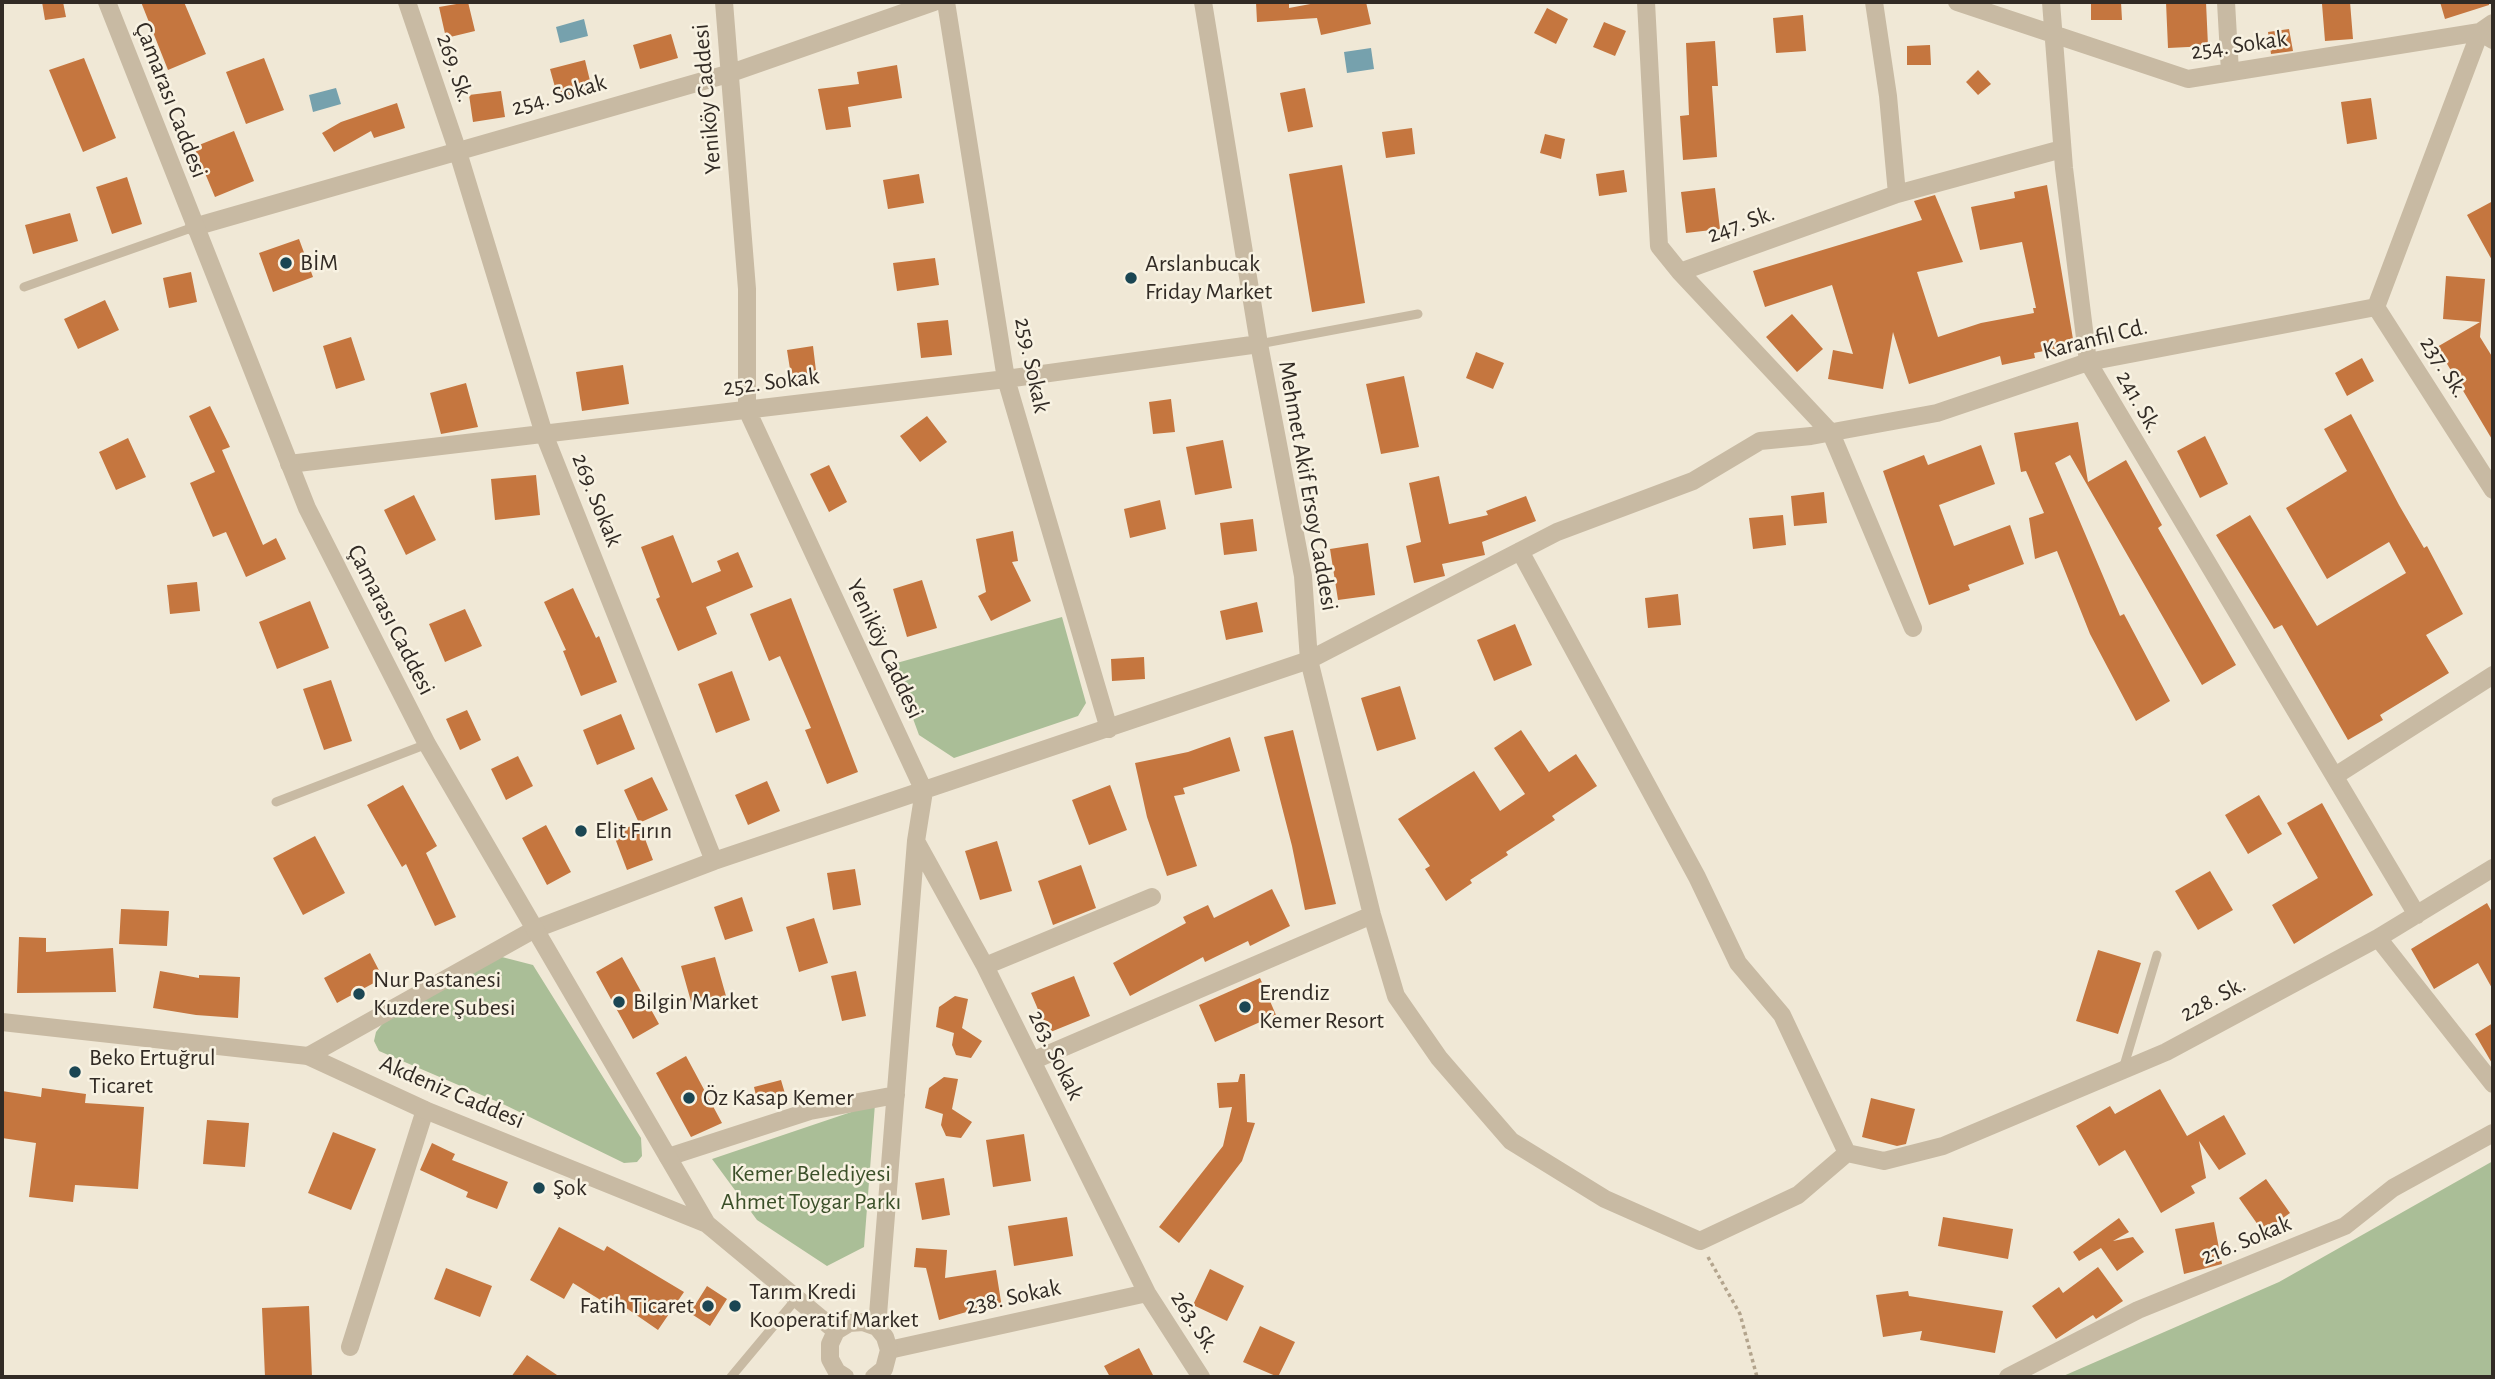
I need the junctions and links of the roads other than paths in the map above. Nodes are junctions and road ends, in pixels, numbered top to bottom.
1 (107, 2) edge
2 (407, 2) edge
3 (724, 2) edge
4 (934, 2) edge
5 (946, 2) edge
6 (1203, 2) edge
7 (1646, 2) edge
8 (1874, 2) edge
9 (1957, 2) edge
10 (2051, 2) edge
11 (2226, 2) edge
12 (2489, 32) edge
13 (2052, 33) junction
14 (2230, 72) junction
15 (731, 73) junction
16 (457, 149) junction
17 (2063, 149) junction
18 (1897, 194) junction
19 (194, 227) junction
20 (1680, 272) junction
21 (24, 287) dead end
22 (2376, 307) junction
23 (1418, 314) dead end
24 (1259, 344) junction
25 (2088, 362) junction
26 (1006, 379) junction
27 (747, 410) junction
28 (1831, 433) junction
29 (544, 434) junction
30 (289, 464) junction
31 (2493, 490) edge
32 (1520, 551) junction
33 (1913, 628) dead end
34 (1309, 660) junction
35 (2493, 675) edge
36 (1109, 729) junction
37 (427, 744) junction
38 (2335, 776) junction
39 (924, 791) junction
40 (276, 802) dead end
41 (916, 841) junction
42 (714, 860) junction
43 (2493, 868) edge
44 (1152, 897) dead end
45 (1372, 915) junction
46 (2417, 915) junction
47 (535, 929) junction
48 (2378, 938) junction
49 (2157, 955) dead end
50 (985, 966) junction
51 (2, 1022) edge
52 (308, 1056) junction
53 (1032, 1061) junction
54 (2123, 1071) junction
55 (2493, 1084) edge
56 (896, 1095) junction
57 (425, 1110) junction
58 (2493, 1133) edge
59 (1847, 1153) junction
60 (668, 1157) junction
61 (707, 1224) junction
62 (1147, 1293) junction
63 (797, 1298) junction
64 (877, 1327) junction
65 (836, 1332) junction
66 (350, 1348) dead end
67 (889, 1350) junction
68 (731, 1377) edge
69 (845, 1377) edge
70 (876, 1377) edge
71 (1201, 1377) edge
72 (2008, 1377) edge

1 - 19 street, Çamarası Caddesi
2 - 16 street, 269. Sk.
3 - 15 street, Yeniköy Caddesi
4 - 15 street, 254. Sokak
5 - 26 street, 259. Sokak
6 - 24 street, Mehmet Akif Ersoy Caddesi
7 - 20 street
8 - 18 street
9 - 13 street, 254. Sokak
10 - 13 street, 241. Sk.
11 - 14 street
12 - 14 street, 254. Sokak
12 - 22 street
13 - 14 street, 254. Sokak
13 - 17 street, 241. Sk.
15 - 16 street, 254. Sokak
15 - 27 street, Yeniköy Caddesi
16 - 19 street, 254. Sokak
16 - 29 street, 269. Sokak
17 - 18 street, 247. Sk.
17 - 25 street, 241. Sk.
18 - 20 street, 247. Sk.
19 - 21 lane
19 - 30 street, Çamarası Caddesi
20 - 28 street
22 - 25 street, Karanfil Cd.
22 - 31 street, 237. Sk.
23 - 24 lane
24 - 26 street, 252. Sokak
24 - 34 street, Mehmet Akif Ersoy Caddesi
25 - 28 street, Karanfil Cd.
25 - 38 street, 241. Sk.
26 - 27 street, 252. Sokak
26 - 36 street, 259. Sokak
27 - 29 street, 252. Sokak
27 - 39 street, Yeniköy Caddesi
28 - 32 street, Karanfil Cd.
28 - 33 street
29 - 30 street, 252. Sokak
29 - 42 street, 269. Sokak
30 - 37 street, Çamarası Caddesi
32 - 34 street, Karanfil Cd.
32 - 59 street
34 - 36 street
34 - 45 street, Mehmet Akif Ersoy Caddesi
35 - 38 street
36 - 39 street
37 - 40 lane
37 - 47 street, Çamarası Caddesi
38 - 46 street, 241. Sk.
39 - 41 street
39 - 42 street
41 - 50 street, 263. Sokak
41 - 56 street
42 - 47 street
43 - 46 street, 228. Sk.
44 - 50 street
45 - 53 street
45 - 59 street, Mehmet Akif Ersoy Caddesi
46 - 48 street, 228. Sk.
47 - 52 street
47 - 60 street, Çamarası Caddesi
48 - 54 street, 228. Sk.
48 - 55 street
49 - 54 lane
50 - 53 street, 263. Sokak
51 - 52 street, Akdeniz Caddesi
52 - 57 street, Akdeniz Caddesi
53 - 62 street, 263. Sokak
54 - 59 street, 228. Sk.
56 - 60 street
56 - 64 street
57 - 61 street, Akdeniz Caddesi
57 - 66 street
58 - 72 street, 216. Sokak
60 - 61 street, Çamarası Caddesi
61 - 63 street, Akdeniz Caddesi
62 - 67 street, 238. Sokak
62 - 71 street, 263. Sk.
63 - 65 street, Akdeniz Caddesi
63 - 68 lane
64 - 65 street
64 - 67 street
65 - 69 street
67 - 70 street

